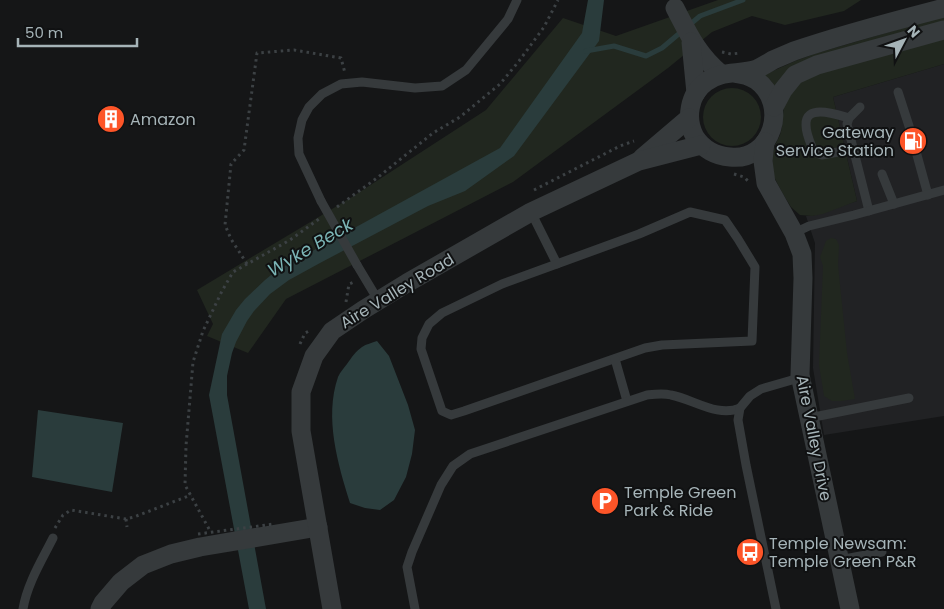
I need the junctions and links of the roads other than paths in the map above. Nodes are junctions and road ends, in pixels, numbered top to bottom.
1 (517, 0) edge
2 (675, 8) dead end
3 (944, 8) edge
4 (944, 30) edge
5 (691, 39) junction
6 (728, 74) junction
7 (898, 92) dead end
8 (696, 93) junction
9 (774, 107) junction
10 (860, 107) dead end
11 (690, 118) junction
12 (849, 118) junction
13 (765, 142) junction
14 (701, 145) junction
15 (854, 150) junction
16 (733, 158) junction
17 (639, 161) junction
18 (882, 174) dead end
19 (766, 183) junction
20 (944, 190) edge
21 (928, 195) junction
22 (894, 204) junction
23 (869, 211) junction
24 (532, 212) junction
25 (794, 233) junction
26 (557, 264) junction
27 (378, 300) junction
28 (615, 359) junction
29 (800, 375) junction
30 (909, 398) dead end
31 (627, 401) junction
32 (740, 408) junction
33 (809, 418) junction
34 (318, 527) junction
35 (53, 538) road end
36 (882, 552) dead end
37 (840, 560) junction
38 (23, 609) edge
39 (100, 609) edge
40 (332, 609) edge
41 (415, 609) edge
42 (776, 609) edge
43 (850, 609) edge

1 - 27 lane, bridge
2 - 5 street
3 - 6 street
4 - 9 street
5 - 6 street
5 - 8 street
6 - 8 street
6 - 9 street
7 - 21 lane
8 - 11 street
9 - 13 street
10 - 12 lane
11 - 14 street
11 - 17 street, Aire Valley Road
12 - 15 lane
12 - 15 lane
13 - 16 street
13 - 19 street, Aire Valley Drive
14 - 16 street
14 - 17 street, Aire Valley Road
15 - 23 lane
16 - 19 street, Aire Valley Drive
17 - 24 street, Aire Valley Road
18 - 22 lane
19 - 25 street, Aire Valley Drive
20 - 21 lane
21 - 22 lane
22 - 23 lane
23 - 25 lane
24 - 26 lane
24 - 27 street, Aire Valley Road
25 - 29 street, Aire Valley Drive
26 - 28 lane
26 - 28 lane
27 - 34 street, Aire Valley Road
28 - 31 lane
29 - 32 lane
29 - 33 street, Aire Valley Drive
30 - 33 lane
31 - 32 lane
31 - 41 lane
32 - 42 lane
33 - 37 street, Aire Valley Drive
34 - 39 street
34 - 40 street, Aire Valley Road
35 - 38 lane
36 - 37 lane
37 - 43 street, Aire Valley Drive

